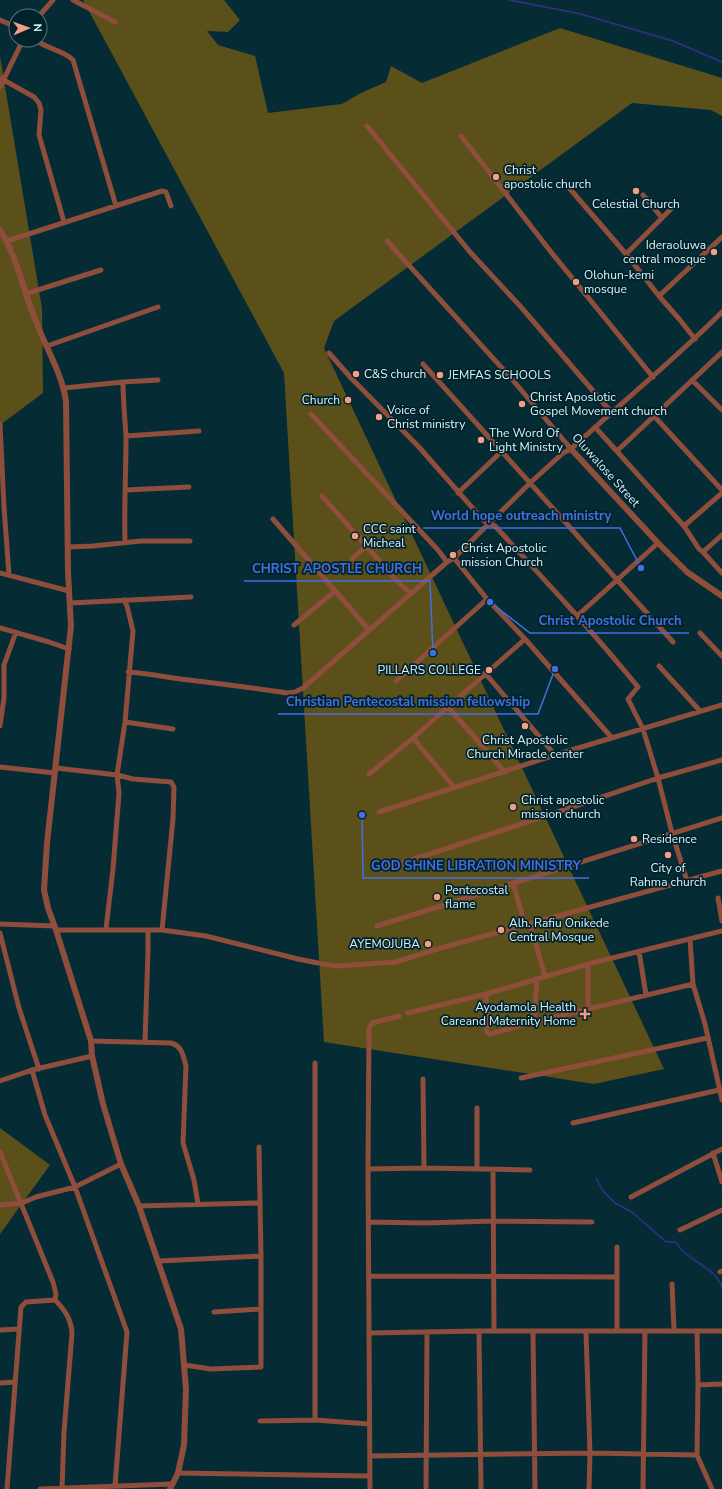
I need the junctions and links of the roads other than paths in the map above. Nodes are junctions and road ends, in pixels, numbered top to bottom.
1 (53, 0) edge
2 (73, 0) edge
3 (46, 8) edge
4 (115, 22) dead end
5 (48, 47) edge
6 (18, 48) edge
7 (1, 79) edge
8 (0, 87) edge
9 (367, 126) dead end
10 (460, 136) dead end
11 (564, 182) dead end
12 (643, 195) dead end
13 (116, 206) junction
14 (171, 206) dead end
15 (674, 206) dead end
16 (662, 218) junction
17 (64, 222) junction
18 (0, 230) edge
19 (722, 237) edge
20 (6, 241) junction
21 (387, 241) dead end
22 (626, 254) junction
23 (101, 270) dead end
24 (25, 294) junction
25 (659, 296) junction
26 (158, 307) dead end
27 (722, 312) edge
28 (695, 340) junction
29 (46, 346) junction
30 (722, 352) edge
31 (330, 353) dead end
32 (423, 364) dead end
33 (653, 377) junction
34 (158, 380) dead end
35 (692, 380) junction
36 (123, 382) junction
37 (64, 388) junction
38 (722, 410) edge
39 (612, 412) junction
40 (312, 414) dead end
41 (654, 416) junction
42 (0, 424) edge
43 (595, 427) junction
44 (199, 431) dead end
45 (126, 436) junction
46 (571, 449) junction
47 (502, 451) junction
48 (617, 451) junction
49 (530, 483) junction
50 (189, 487) dead end
51 (125, 490) junction
52 (722, 491) edge
53 (458, 493) junction
54 (322, 496) dead end
55 (273, 519) dead end
56 (490, 524) junction
57 (684, 526) junction
58 (722, 535) edge
59 (190, 541) dead end
60 (125, 542) junction
61 (658, 543) junction
62 (366, 546) junction
63 (68, 547) junction
64 (703, 552) junction
65 (454, 558) junction
66 (352, 559) dead end
67 (447, 562) junction
68 (0, 573) edge
69 (722, 573) edge
70 (8, 575) junction
71 (617, 580) junction
72 (69, 591) junction
73 (335, 591) junction
74 (411, 594) junction
75 (722, 596) edge
76 (191, 597) dead end
77 (487, 599) junction
78 (124, 600) junction
79 (71, 603) junction
80 (577, 616) junction
81 (294, 625) dead end
82 (0, 628) edge
83 (369, 630) junction
84 (16, 632) junction
85 (700, 633) dead end
86 (525, 639) junction
87 (673, 642) dead end
88 (69, 650) junction
89 (722, 656) edge
90 (659, 666) dead end
91 (128, 672) junction
92 (485, 673) junction
93 (396, 680) dead end
94 (722, 705) edge
95 (448, 707) junction
96 (700, 711) junction
97 (125, 722) junction
98 (0, 726) edge
99 (173, 729) dead end
100 (643, 729) junction
101 (413, 738) junction
102 (612, 738) junction
103 (555, 755) junction
104 (722, 760) edge
105 (0, 767) edge
106 (56, 770) junction
107 (506, 772) junction
108 (369, 774) dead end
109 (117, 775) junction
110 (658, 778) junction
111 (454, 788) junction
112 (379, 812) dead end
113 (722, 818) edge
114 (672, 833) junction
115 (387, 868) dead end
116 (722, 871) edge
117 (687, 881) junction
118 (513, 883) junction
119 (718, 898) dead end
120 (722, 921) edge
121 (0, 924) edge
122 (527, 925) junction
123 (377, 926) dead end
124 (56, 928) junction
125 (106, 929) junction
126 (148, 930) junction
127 (162, 930) junction
128 (722, 931) edge
129 (0, 933) edge
130 (690, 940) junction
131 (640, 951) junction
132 (588, 964) junction
133 (544, 976) junction
134 (537, 979) junction
135 (693, 984) junction
136 (486, 994) junction
137 (646, 995) junction
138 (588, 1009) junction
139 (408, 1013) dead end
140 (399, 1016) dead end
141 (534, 1022) junction
142 (707, 1038) junction
143 (92, 1041) junction
144 (145, 1042) junction
145 (92, 1056) junction
146 (315, 1063) dead end
147 (39, 1069) junction
148 (32, 1070) junction
149 (521, 1078) dead end
150 (423, 1079) dead end
151 (0, 1081) edge
152 (719, 1090) junction
153 (722, 1100) edge
154 (477, 1108) dead end
155 (573, 1123) dead end
156 (258, 1147) dead end
157 (722, 1149) edge
158 (0, 1152) edge
159 (713, 1153) junction
160 (121, 1164) junction
161 (424, 1168) junction
162 (368, 1169) junction
163 (477, 1169) junction
164 (493, 1169) junction
165 (530, 1170) dead end
166 (722, 1182) edge
167 (75, 1187) junction
168 (631, 1197) dead end
169 (22, 1203) junction
170 (259, 1203) junction
171 (198, 1204) junction
172 (0, 1205) edge
173 (139, 1206) junction
174 (722, 1210) edge
175 (494, 1221) junction
176 (369, 1222) junction
177 (592, 1222) dead end
178 (680, 1230) dead end
179 (617, 1247) dead end
180 (261, 1256) junction
181 (159, 1261) junction
182 (369, 1276) junction
183 (493, 1277) junction
184 (617, 1277) junction
185 (672, 1284) dead end
186 (55, 1300) junction
187 (261, 1309) junction
188 (214, 1312) dead end
189 (0, 1330) edge
190 (19, 1330) junction
191 (617, 1330) junction
192 (645, 1330) junction
193 (674, 1330) junction
194 (479, 1331) junction
195 (494, 1331) junction
196 (697, 1331) junction
197 (722, 1331) edge
198 (427, 1332) junction
199 (533, 1332) junction
200 (586, 1332) junction
201 (369, 1333) junction
202 (184, 1365) junction
203 (15, 1382) junction
204 (0, 1383) edge
205 (722, 1384) edge
206 (698, 1385) junction
207 (315, 1420) junction
208 (260, 1421) dead end
209 (369, 1424) junction
210 (535, 1453) junction
211 (590, 1453) junction
212 (426, 1454) junction
213 (642, 1454) junction
214 (482, 1455) junction
215 (697, 1455) junction
216 (370, 1456) junction
217 (178, 1473) junction
218 (370, 1476) junction
219 (115, 1486) junction
220 (171, 1486) edge
221 (62, 1488) junction
222 (7, 1489) edge
223 (40, 1489) edge
224 (370, 1489) edge
225 (426, 1489) edge
226 (481, 1489) edge
227 (535, 1489) edge
228 (589, 1489) edge
229 (643, 1489) edge
230 (712, 1489) edge

1 - 3 street
2 - 4 street
5 - 13 street
6 - 7 street
7 - 8 street
7 - 17 street
9 - 39 street
10 - 33 street
11 - 22 street
12 - 16 street
13 - 14 street
13 - 17 street
15 - 16 street
16 - 22 street
17 - 20 street
18 - 20 street
19 - 25 street
20 - 24 street
21 - 46 street, Oluwalose Street
22 - 25 street
23 - 24 street
24 - 29 street
25 - 28 street
26 - 29 street
27 - 28 street
28 - 33 street
29 - 37 street
30 - 35 street
31 - 53 street
32 - 47 street
33 - 39 street
34 - 36 street
35 - 38 street
35 - 41 street
36 - 37 street
36 - 45 street
37 - 63 street
39 - 43 street
40 - 67 street
41 - 48 street
41 - 52 street
42 - 70 street
43 - 46 street
43 - 48 street
44 - 45 street
45 - 51 street
46 - 49 street
46 - 61 street, Oluwalose Street
47 - 49 street
47 - 53 street
48 - 57 street
49 - 56 street
49 - 71 street
50 - 51 street
51 - 60 street
52 - 57 street
53 - 56 street
54 - 62 street
55 - 73 street
56 - 65 street
56 - 80 street
57 - 64 street
58 - 64 street
59 - 60 street
60 - 63 street
61 - 71 street
61 - 75 street, Oluwalose Street
62 - 66 street
62 - 74 street
63 - 72 street
64 - 69 street
65 - 67 street
65 - 77 street
67 - 74 street
68 - 70 street
70 - 72 street
71 - 80 street
71 - 87 street
72 - 79 street
73 - 81 street
73 - 83 street
74 - 83 street
76 - 78 street
77 - 86 street
77 - 93 street
78 - 79 street
78 - 91 street
79 - 88 street
80 - 100 street
82 - 84 street
83 - 91 street
84 - 88 street
84 - 98 street
85 - 89 street
86 - 92 street
86 - 102 street
88 - 106 street
90 - 96 street
91 - 97 street
92 - 95 street
92 - 103 street
94 - 96 street
95 - 101 street
95 - 107 street
96 - 100 street
97 - 99 street
97 - 109 street
100 - 102 street
100 - 110 street
101 - 108 street
101 - 111 street
102 - 103 street
103 - 107 street
104 - 110 street
105 - 106 street
106 - 109 street
106 - 124 street
107 - 111 street
109 - 125 street
109 - 127 street
110 - 114 street
110 - 115 street
111 - 112 street
113 - 114 street
114 - 117 street
114 - 118 street
116 - 117 street
117 - 122 street
118 - 122 street
118 - 123 street
119 - 120 street
121 - 124 street
122 - 127 street
122 - 133 street
124 - 125 street
124 - 143 street
125 - 126 street
126 - 127 street
126 - 144 street
128 - 130 street
129 - 147 street
130 - 131 street
130 - 135 street
131 - 132 street
131 - 137 street
132 - 133 street
132 - 138 street
133 - 134 street
134 - 136 street
134 - 141 street
135 - 137 street
135 - 142 street
136 - 139 street
136 - 141 street
137 - 138 street
138 - 141 street
140 - 162 street
142 - 149 street
142 - 152 street
143 - 144 street
143 - 145 street
144 - 171 street
145 - 147 street
145 - 160 street
146 - 207 street
147 - 148 street
148 - 151 street
148 - 167 street
150 - 161 street
152 - 153 street
152 - 155 street
154 - 163 street
156 - 170 street
157 - 159 street
158 - 169 street
159 - 166 street
159 - 168 street
160 - 167 street
160 - 173 street
161 - 162 street
161 - 163 street
162 - 176 street
163 - 164 street
164 - 165 street
164 - 175 street
167 - 169 street
167 - 219 street
169 - 172 street
169 - 186 street
170 - 171 street
170 - 180 street
171 - 173 street
173 - 181 street
174 - 178 street
175 - 176 street
175 - 177 street
175 - 183 street
176 - 182 street
179 - 184 street
180 - 181 street
180 - 187 street
181 - 202 street
182 - 183 street
182 - 201 street
183 - 184 street
183 - 195 street
184 - 191 street
185 - 193 street
186 - 190 street
186 - 221 street
187 - 188 street
187 - 202 street
189 - 190 street
190 - 203 street
191 - 192 street
191 - 200 street
192 - 193 street
192 - 213 street
193 - 196 street
194 - 195 street
194 - 198 street
194 - 214 street
195 - 199 street
196 - 197 street
196 - 206 street
198 - 201 street
198 - 212 street
199 - 200 street
199 - 210 street
200 - 211 street
201 - 209 street
202 - 217 street
203 - 204 street
203 - 222 street
205 - 206 street
206 - 215 street
207 - 208 street
207 - 209 street
209 - 216 street
210 - 211 street
210 - 214 street
210 - 227 street
211 - 213 street
211 - 228 street
212 - 214 street
212 - 216 street
212 - 225 street
213 - 215 street
213 - 229 street
214 - 226 street
215 - 230 street
216 - 218 street
217 - 218 street
217 - 220 street
218 - 224 street
219 - 220 street
219 - 221 street
221 - 223 street

